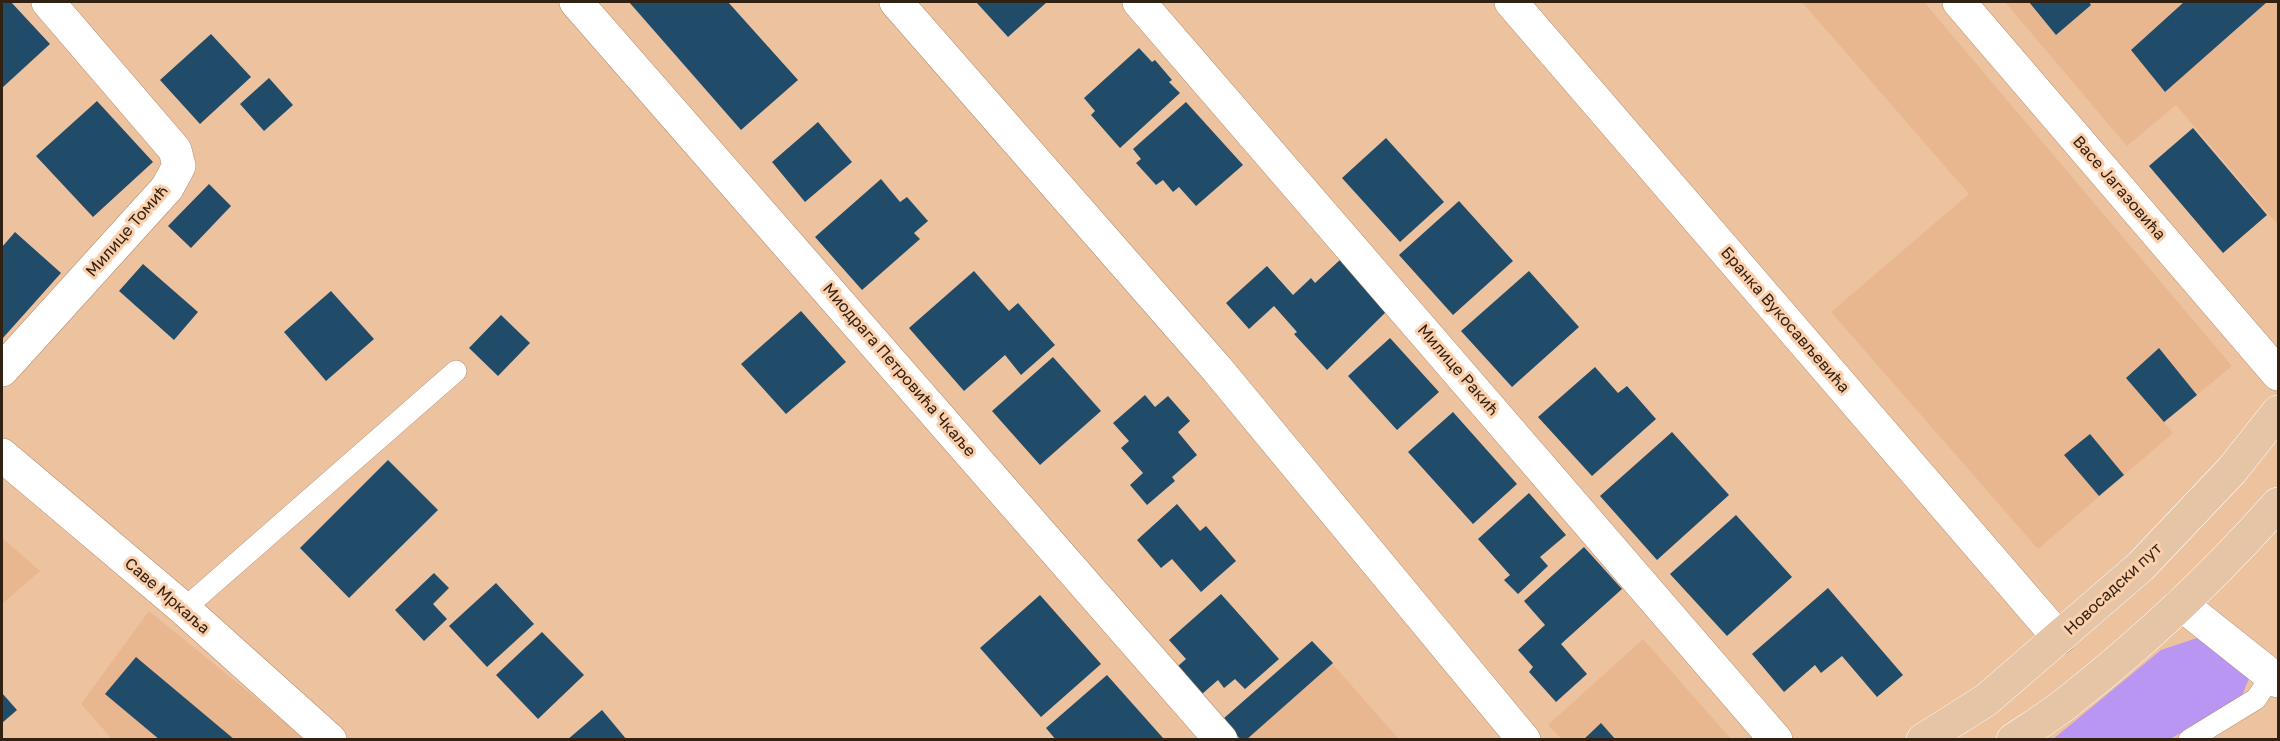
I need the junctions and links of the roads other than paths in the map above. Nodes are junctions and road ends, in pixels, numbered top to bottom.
1 (48, 2) edge
2 (576, 2) edge
3 (896, 2) edge
4 (1139, 2) edge
5 (1511, 2) edge
6 (1959, 2) edge
7 (2, 370) edge
8 (456, 371) dead end
9 (2278, 374) edge
10 (2278, 412) edge
11 (2, 455) edge
12 (2278, 504) edge
13 (2181, 604) junction
14 (184, 609) junction
15 (2059, 638) junction
16 (2275, 678) edge
17 (330, 740) edge
18 (1221, 740) edge
19 (1524, 740) edge
20 (1776, 740) edge
21 (1923, 740) edge
22 (2013, 740) edge
23 (2189, 740) edge

1 - 7 street, Милице Томић
2 - 18 street, Миодрага Петровића Чкаље
3 - 19 street
4 - 20 street, Милице Ракић
5 - 15 street, Бранка Вукосављевића
6 - 9 street, Васе Јагазовића
8 - 14 lane
10 - 15 main road, Новосадски пут
11 - 14 street, Саве Мркаља
12 - 13 main road
13 - 16 street
13 - 22 main road
14 - 17 street, Саве Мркаља
15 - 21 main road, Новосадски пут
16 - 23 lane

